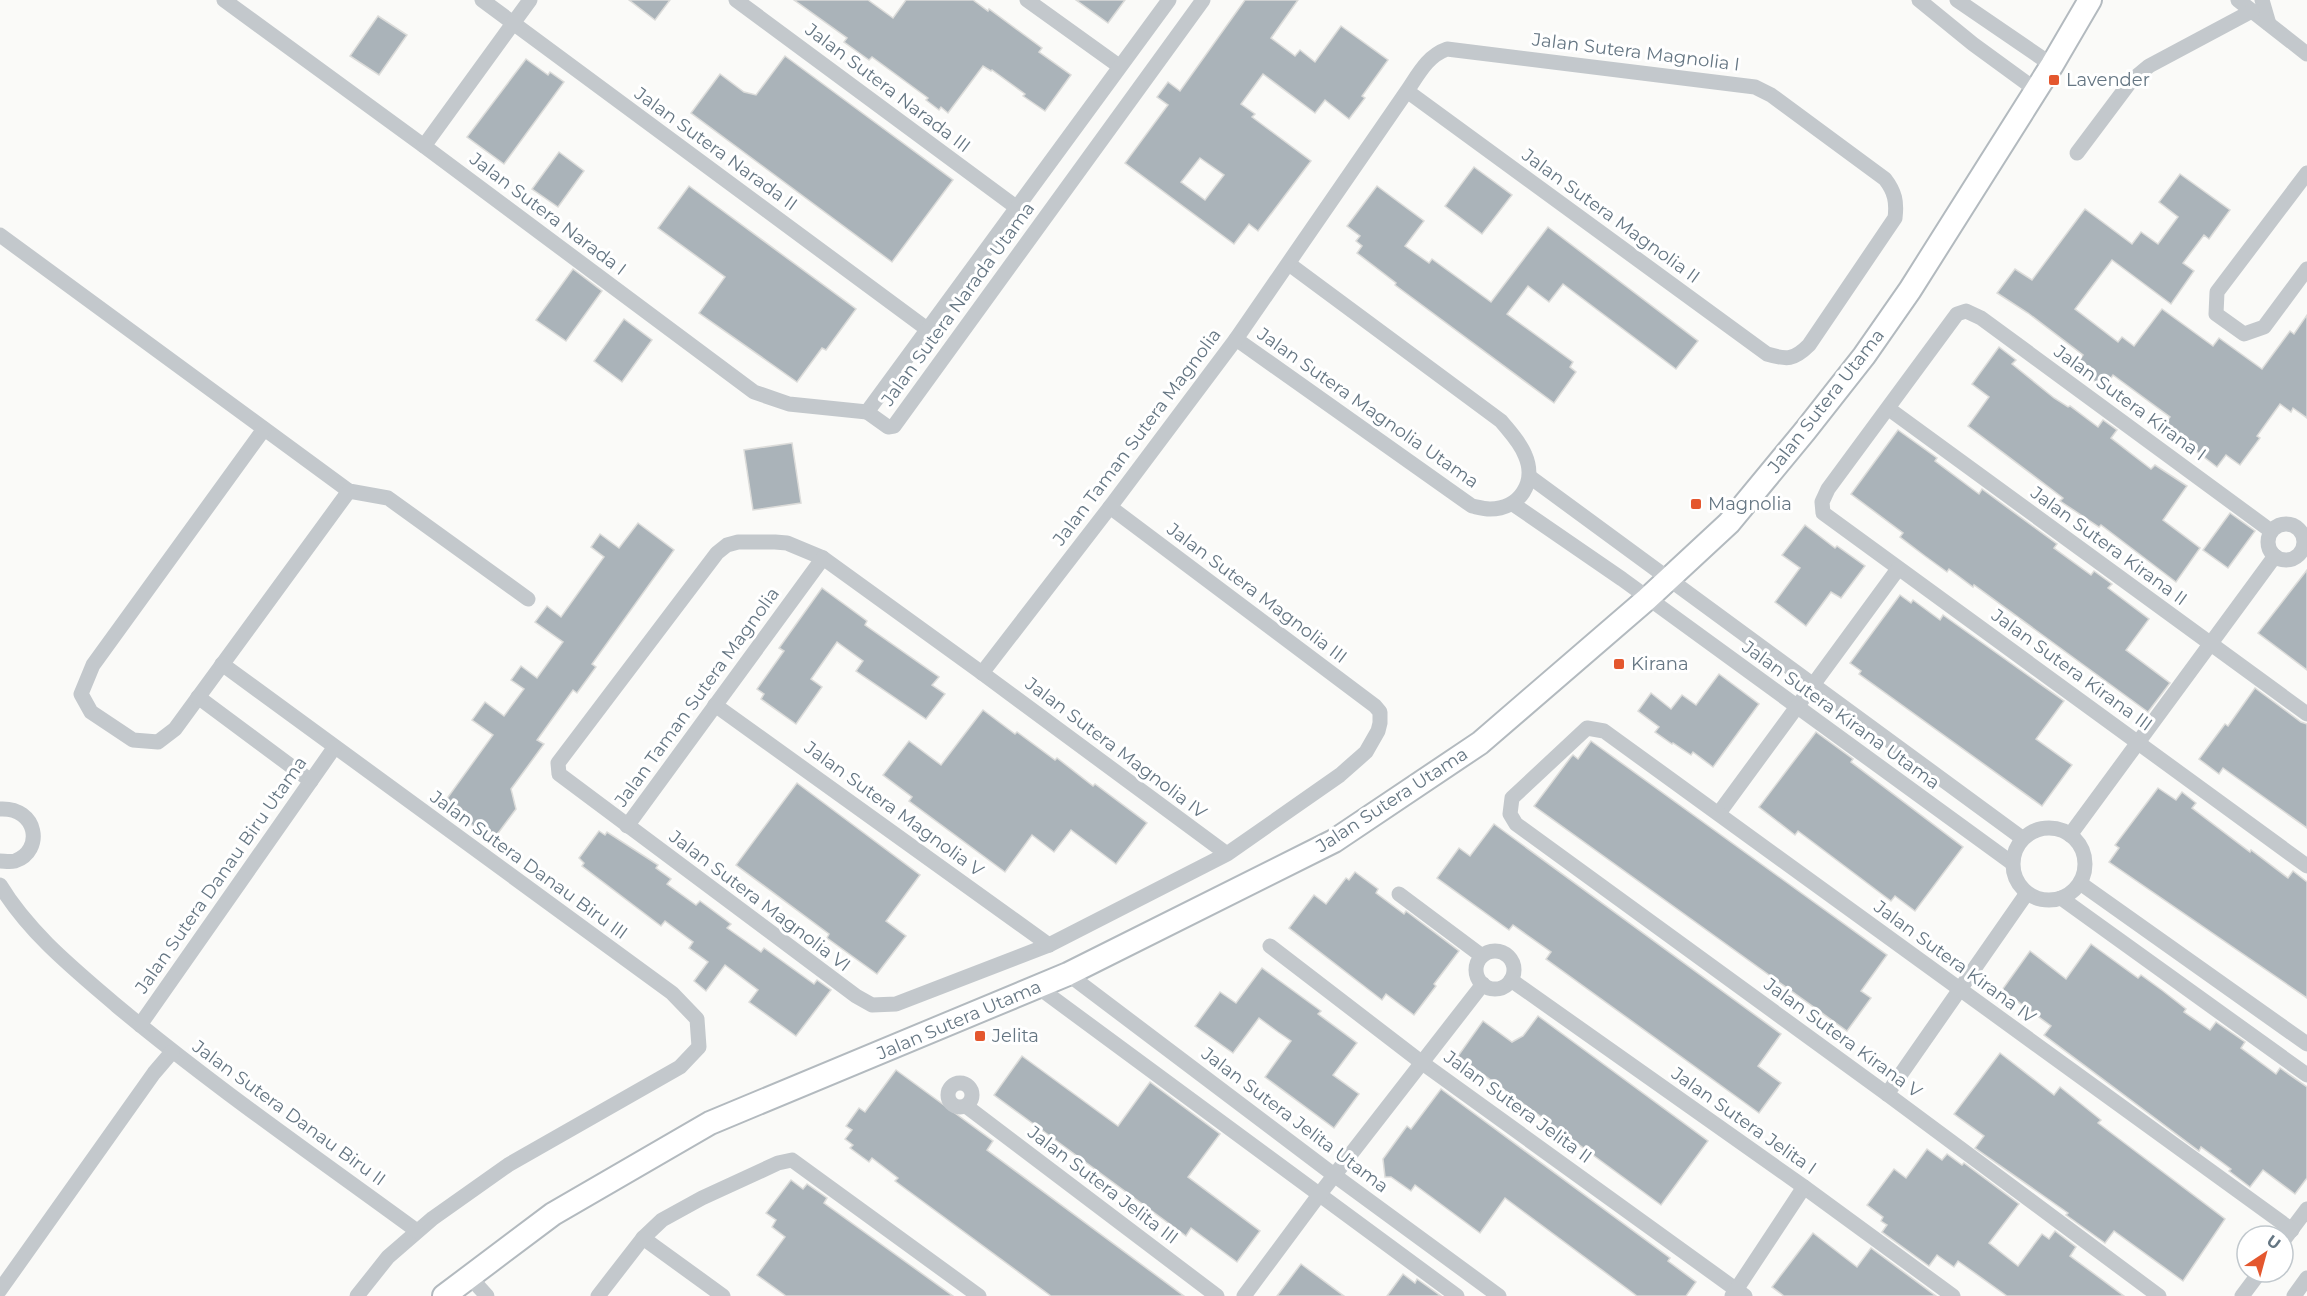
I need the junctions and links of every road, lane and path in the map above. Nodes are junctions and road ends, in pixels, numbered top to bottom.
1 (224, 0) edge
2 (482, 0) edge
3 (530, 0) edge
4 (736, 0) edge
5 (1027, 0) edge
6 (1169, 0) edge
7 (1203, 0) edge
8 (1919, 0) edge
9 (1957, 0) edge
10 (2090, 0) edge
11 (2238, 0) edge
12 (2257, 5) edge
13 (513, 23) junction
14 (2307, 54) edge
15 (1429, 60) joint
16 (2052, 65) junction
17 (1119, 66) junction
18 (2036, 90) junction
19 (1407, 91) junction
20 (424, 146) junction
21 (2077, 153) dead end
22 (2307, 173) edge
23 (1016, 207) junction
24 (0, 235) edge
25 (1289, 264) junction
26 (2307, 269) edge
27 (927, 329) junction
28 (1236, 339) junction
29 (1798, 356) joint
30 (1888, 409) junction
31 (867, 412) junction
32 (264, 429) junction
33 (1530, 477) junction
34 (349, 491) junction
35 (1513, 504) junction
36 (1110, 507) junction
37 (2271, 531) junction
38 (2304, 555) edge
39 (2275, 556) junction
40 (823, 558) junction
41 (1898, 569) junction
42 (1668, 578) junction
43 (1647, 598) junction
44 (528, 599) dead end
45 (2210, 644) junction
46 (222, 664) junction
47 (982, 673) junction
48 (1813, 684) junction
49 (198, 698) junction
50 (715, 705) junction
51 (1797, 707) junction
52 (2307, 714) edge
53 (2139, 742) junction
54 (334, 748) junction
55 (311, 781) junction
56 (0, 808) edge
57 (1510, 809) joint
58 (1719, 813) junction
59 (627, 826) junction
60 (2070, 835) junction
61 (2022, 838) junction
62 (1227, 854) junction
63 (0, 861) edge
64 (2012, 863) junction
65 (2307, 866) edge
66 (2079, 883) junction
67 (0, 885) edge
68 (2027, 893) junction
69 (1399, 894) dead end
70 (2061, 898) junction
71 (1049, 945) junction
72 (1270, 946) dead end
73 (1482, 956) junction
74 (1068, 974) junction
75 (1511, 980) junction
76 (1483, 984) junction
77 (1038, 987) junction
78 (1960, 990) junction
79 (140, 1025) junction
80 (2307, 1044) edge
81 (172, 1052) junction
82 (1421, 1062) junction
83 (1195, 1068) junction
84 (2307, 1075) edge
85 (1177, 1089) junction
86 (1887, 1094) junction
87 (966, 1106) dead end
88 (1334, 1175) junction
89 (1804, 1187) junction
90 (1318, 1195) junction
91 (2307, 1209) edge
92 (2271, 1224) edge
93 (2295, 1225) edge
94 (417, 1231) junction
95 (643, 1238) junction
96 (2307, 1278) edge
97 (456, 1289) edge
98 (0, 1290) edge
99 (1738, 1294) edge
100 (357, 1296) edge
101 (488, 1296) edge
102 (598, 1296) edge
103 (723, 1296) edge
104 (979, 1296) edge
105 (1217, 1296) edge
106 (1244, 1296) edge
107 (1457, 1296) edge
108 (1499, 1296) edge
109 (1953, 1296) edge
110 (2158, 1296) edge
111 (2294, 1296) edge

1 - 20 street, Jalan Sutera Narada I
2 - 13 street, Jalan Sutera Narada II
3 - 13 street
4 - 23 street, Jalan Sutera Narada III
5 - 17 street
6 - 17 street, Jalan Sutera Narada Utama
7 - 31 street, Jalan Sutera Narada Utama
8 - 18 street
9 - 16 street
10 - 16 street, Jalan Sutera Utama
11 - 12 street
12 - 14 street
12 - 21 street
13 - 20 street
13 - 27 street, Jalan Sutera Narada II
15 - 19 street, Jalan Taman Sutera Magnolia
15 - 29 street, Jalan Sutera Magnolia I
16 - 18 street, Jalan Sutera Utama
17 - 23 street, Jalan Sutera Narada Utama
18 - 42 street, Jalan Sutera Utama
19 - 25 street, Jalan Taman Sutera Magnolia
19 - 29 street, Jalan Sutera Magnolia II
20 - 31 street, Jalan Sutera Narada I
22 - 26 street
23 - 27 street, Jalan Sutera Narada Utama
24 - 32 street
25 - 28 street, Jalan Taman Sutera Magnolia
25 - 33 street
27 - 31 street, Jalan Sutera Narada Utama
28 - 35 street, Jalan Sutera Magnolia Utama
28 - 36 street, Jalan Taman Sutera Magnolia
30 - 37 street, Jalan Sutera Kirana I
30 - 41 street, Jalan Sutera Kirana III
30 - 45 street, Jalan Sutera Kirana II
32 - 34 street
32 - 49 street
33 - 35 street
33 - 42 street
34 - 44 street
34 - 46 street
35 - 43 street
36 - 47 street, Jalan Taman Sutera Magnolia
36 - 62 street, Jalan Sutera Magnolia III
37 - 38 street
37 - 39 street
38 - 39 street
39 - 45 street
40 - 47 street, Jalan Taman Sutera Magnolia
40 - 50 street, Jalan Taman Sutera Magnolia
40 - 59 street, Jalan Taman Sutera Magnolia
41 - 48 street
41 - 53 street, Jalan Sutera Kirana III
42 - 43 street, Jalan Sutera Utama
42 - 48 street, Jalan Sutera Kirana Utama
43 - 51 street, Jalan Sutera Kirana Utama
43 - 74 street, Jalan Sutera Utama
45 - 52 street, Jalan Sutera Kirana II
45 - 53 street
46 - 49 street
46 - 54 street, Jalan Sutera Danau Biru III
47 - 62 street, Jalan Sutera Magnolia IV
48 - 51 street
48 - 61 street, Jalan Sutera Kirana Utama
49 - 55 street
50 - 59 street, Jalan Taman Sutera Magnolia
50 - 71 street, Jalan Sutera Magnolia V
51 - 58 street
51 - 64 street, Jalan Sutera Kirana Utama
53 - 60 street
53 - 65 street, Jalan Sutera Kirana III
54 - 55 street, Jalan Sutera Danau Biru Utama
54 - 94 street, Jalan Sutera Danau Biru III
55 - 79 street, Jalan Sutera Danau Biru Utama
56 - 63 street
57 - 58 street, Jalan Sutera Kirana IV
57 - 86 street, Jalan Sutera Kirana V
58 - 78 street, Jalan Sutera Kirana IV
59 - 71 street, Jalan Sutera Magnolia VI
60 - 61 street
60 - 66 street
61 - 64 street
62 - 71 street
64 - 68 street
66 - 70 street
66 - 80 street
67 - 79 street, Jalan Sutera Danau Biru II
68 - 70 street
68 - 78 street
69 - 73 street
70 - 84 street
72 - 82 street, Jalan Sutera Jelita II
73 - 75 street
73 - 76 street
74 - 77 street, Jalan Sutera Utama
74 - 83 street, Jalan Sutera Jelita Utama
75 - 76 street
75 - 89 street, Jalan Sutera Jelita I
76 - 82 street
77 - 85 street
77 - 97 street, Jalan Sutera Utama
78 - 86 street
78 - 92 street, Jalan Sutera Kirana IV
79 - 81 street, Jalan Sutera Danau Biru II
81 - 94 street, Jalan Sutera Danau Biru II
81 - 98 street
82 - 88 street
82 - 99 street, Jalan Sutera Jelita II
83 - 85 street
83 - 88 street, Jalan Sutera Jelita Utama
85 - 90 street
86 - 110 street, Jalan Sutera Kirana V
87 - 105 street, Jalan Sutera Jelita III
88 - 90 street
88 - 108 street, Jalan Sutera Jelita Utama
89 - 99 street
89 - 109 street, Jalan Sutera Jelita I
90 - 106 street
90 - 107 street
91 - 93 street
94 - 100 street
95 - 102 street
95 - 103 street
95 - 104 street
96 - 111 street
97 - 101 street

